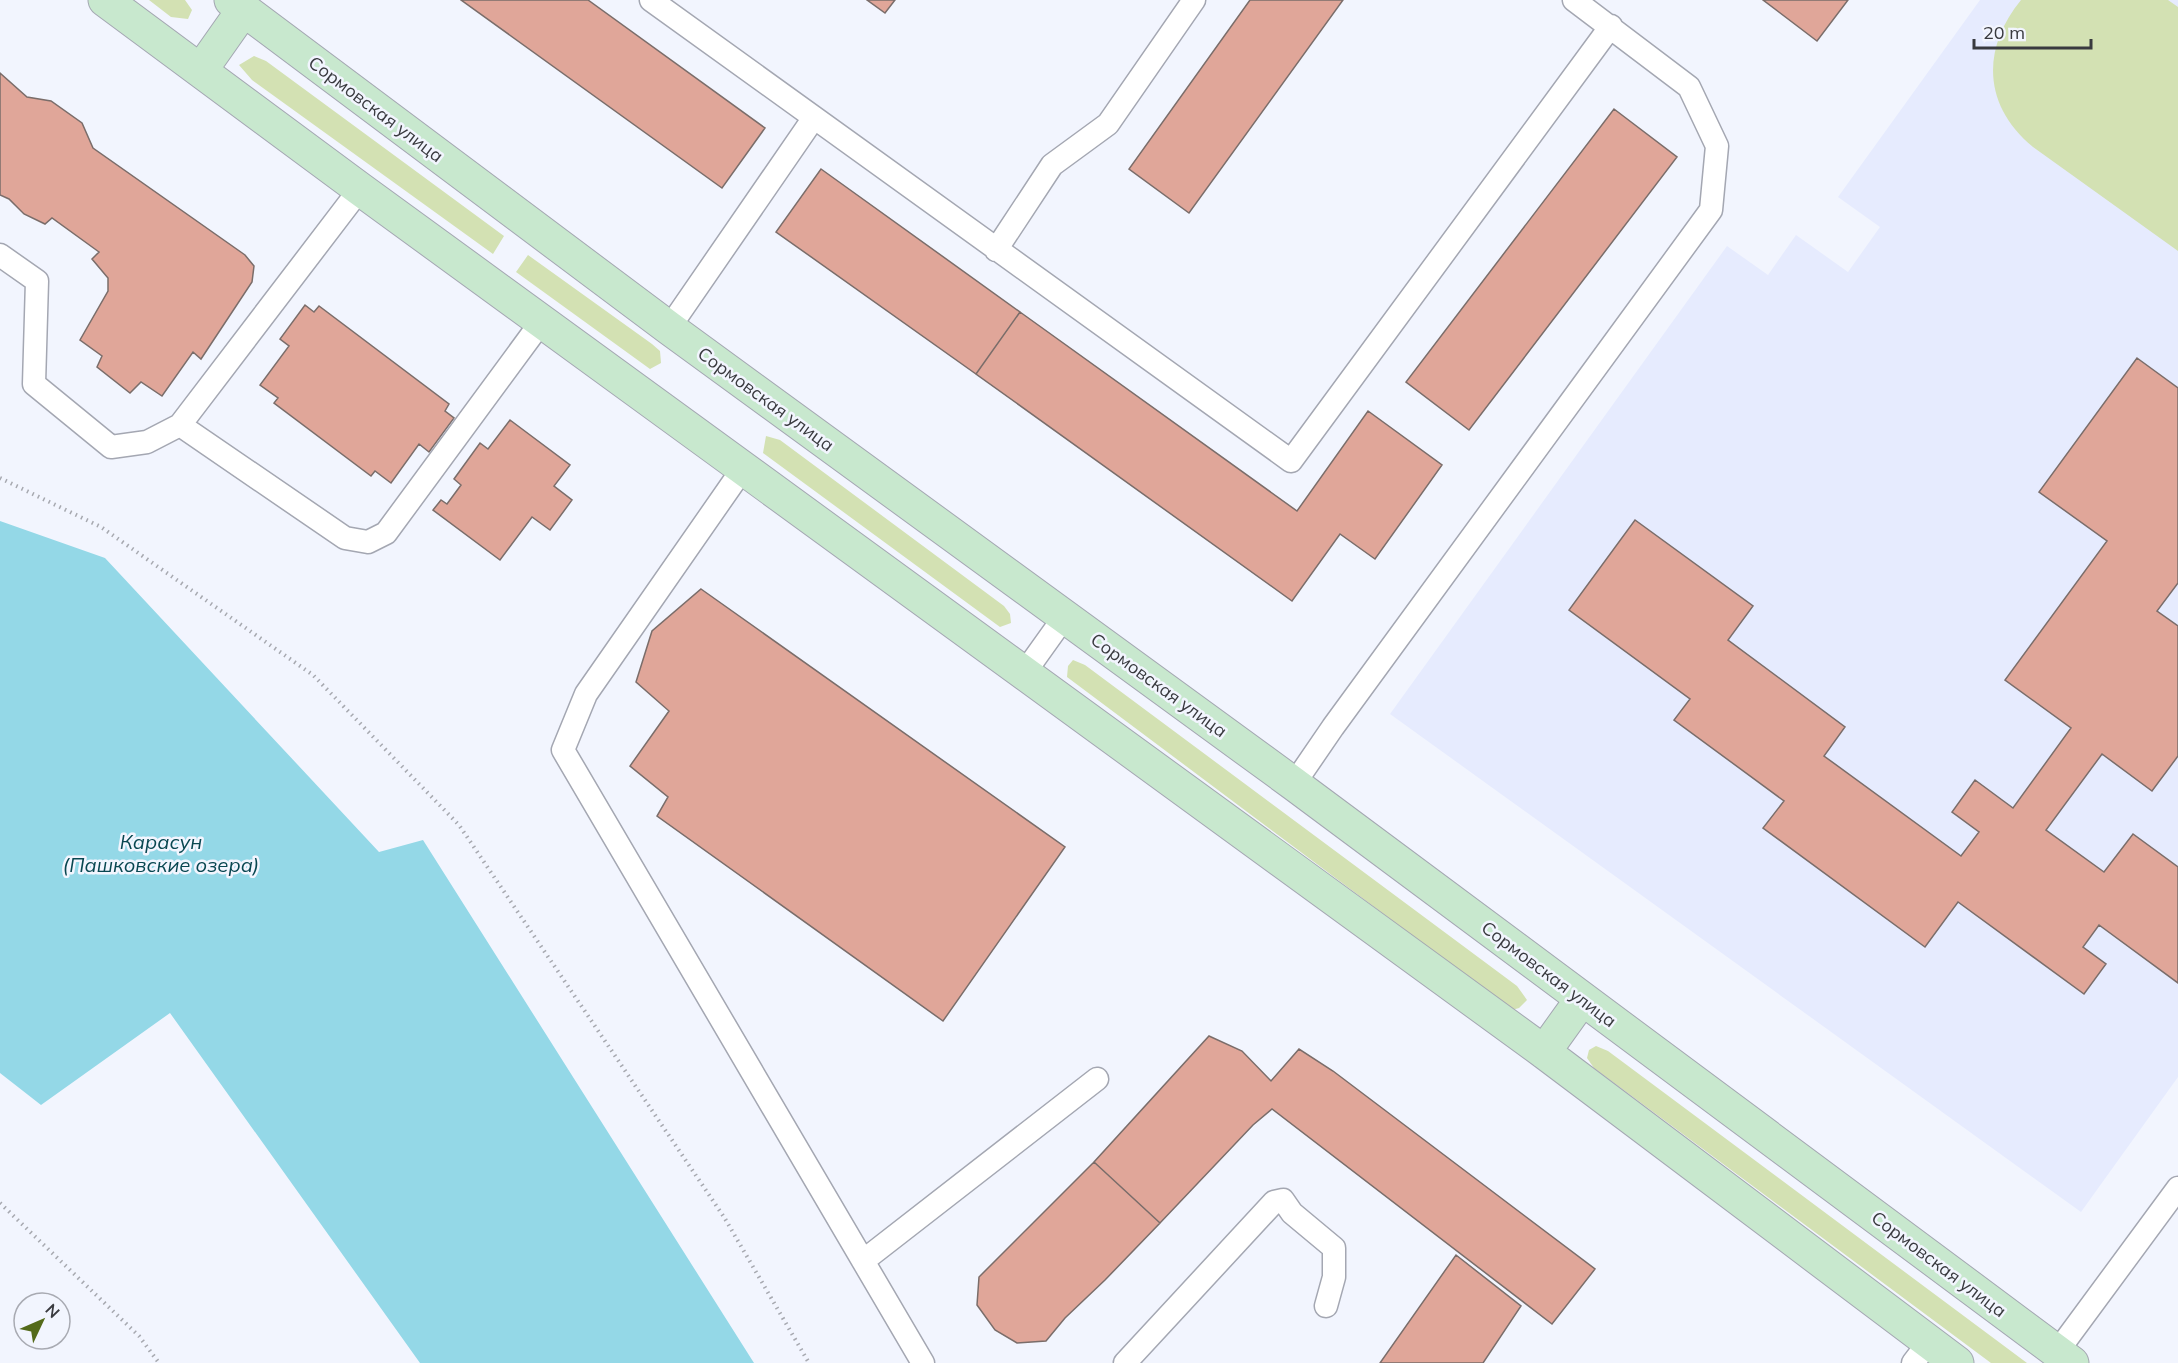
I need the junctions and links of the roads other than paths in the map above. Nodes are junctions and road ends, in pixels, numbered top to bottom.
1 (105, 0) edge
2 (651, 0) edge
3 (1194, 0) edge
4 (1574, 0) edge
5 (242, 3) edge
6 (1611, 26) junction
7 (201, 70) junction
8 (813, 119) junction
9 (360, 189) junction
10 (996, 250) junction
11 (0, 255) edge
12 (542, 321) junction
13 (669, 328) junction
14 (180, 425) junction
15 (744, 467) junction
16 (1065, 616) junction
17 (1025, 672) junction
18 (1294, 784) junction
19 (1582, 999) junction
20 (1544, 1052) junction
21 (1096, 1079) dead end
22 (2178, 1188) edge
23 (863, 1261) junction
24 (1326, 1306) dead end
25 (1921, 1352) edge
26 (2064, 1358) edge
27 (923, 1363) edge
28 (1125, 1363) edge
29 (1957, 1363) edge

1 - 7 main road
2 - 8 lane
3 - 10 lane
4 - 6 lane
5 - 7 main road, Сормовская улица
5 - 13 main road, Сормовская улица
6 - 10 lane
6 - 18 lane
7 - 9 main road
8 - 10 lane
8 - 13 lane
9 - 12 main road
9 - 14 lane
11 - 14 lane
12 - 14 lane
12 - 15 main road
13 - 16 main road, Сормовская улица
15 - 17 main road
15 - 23 lane
16 - 17 lane
16 - 18 main road, Сормовская улица
17 - 20 main road
18 - 19 main road, Сормовская улица
19 - 20 main road
19 - 26 main road, Сормовская улица
20 - 25 main road
21 - 23 lane
22 - 26 lane
23 - 27 lane
24 - 28 lane
25 - 29 main road

